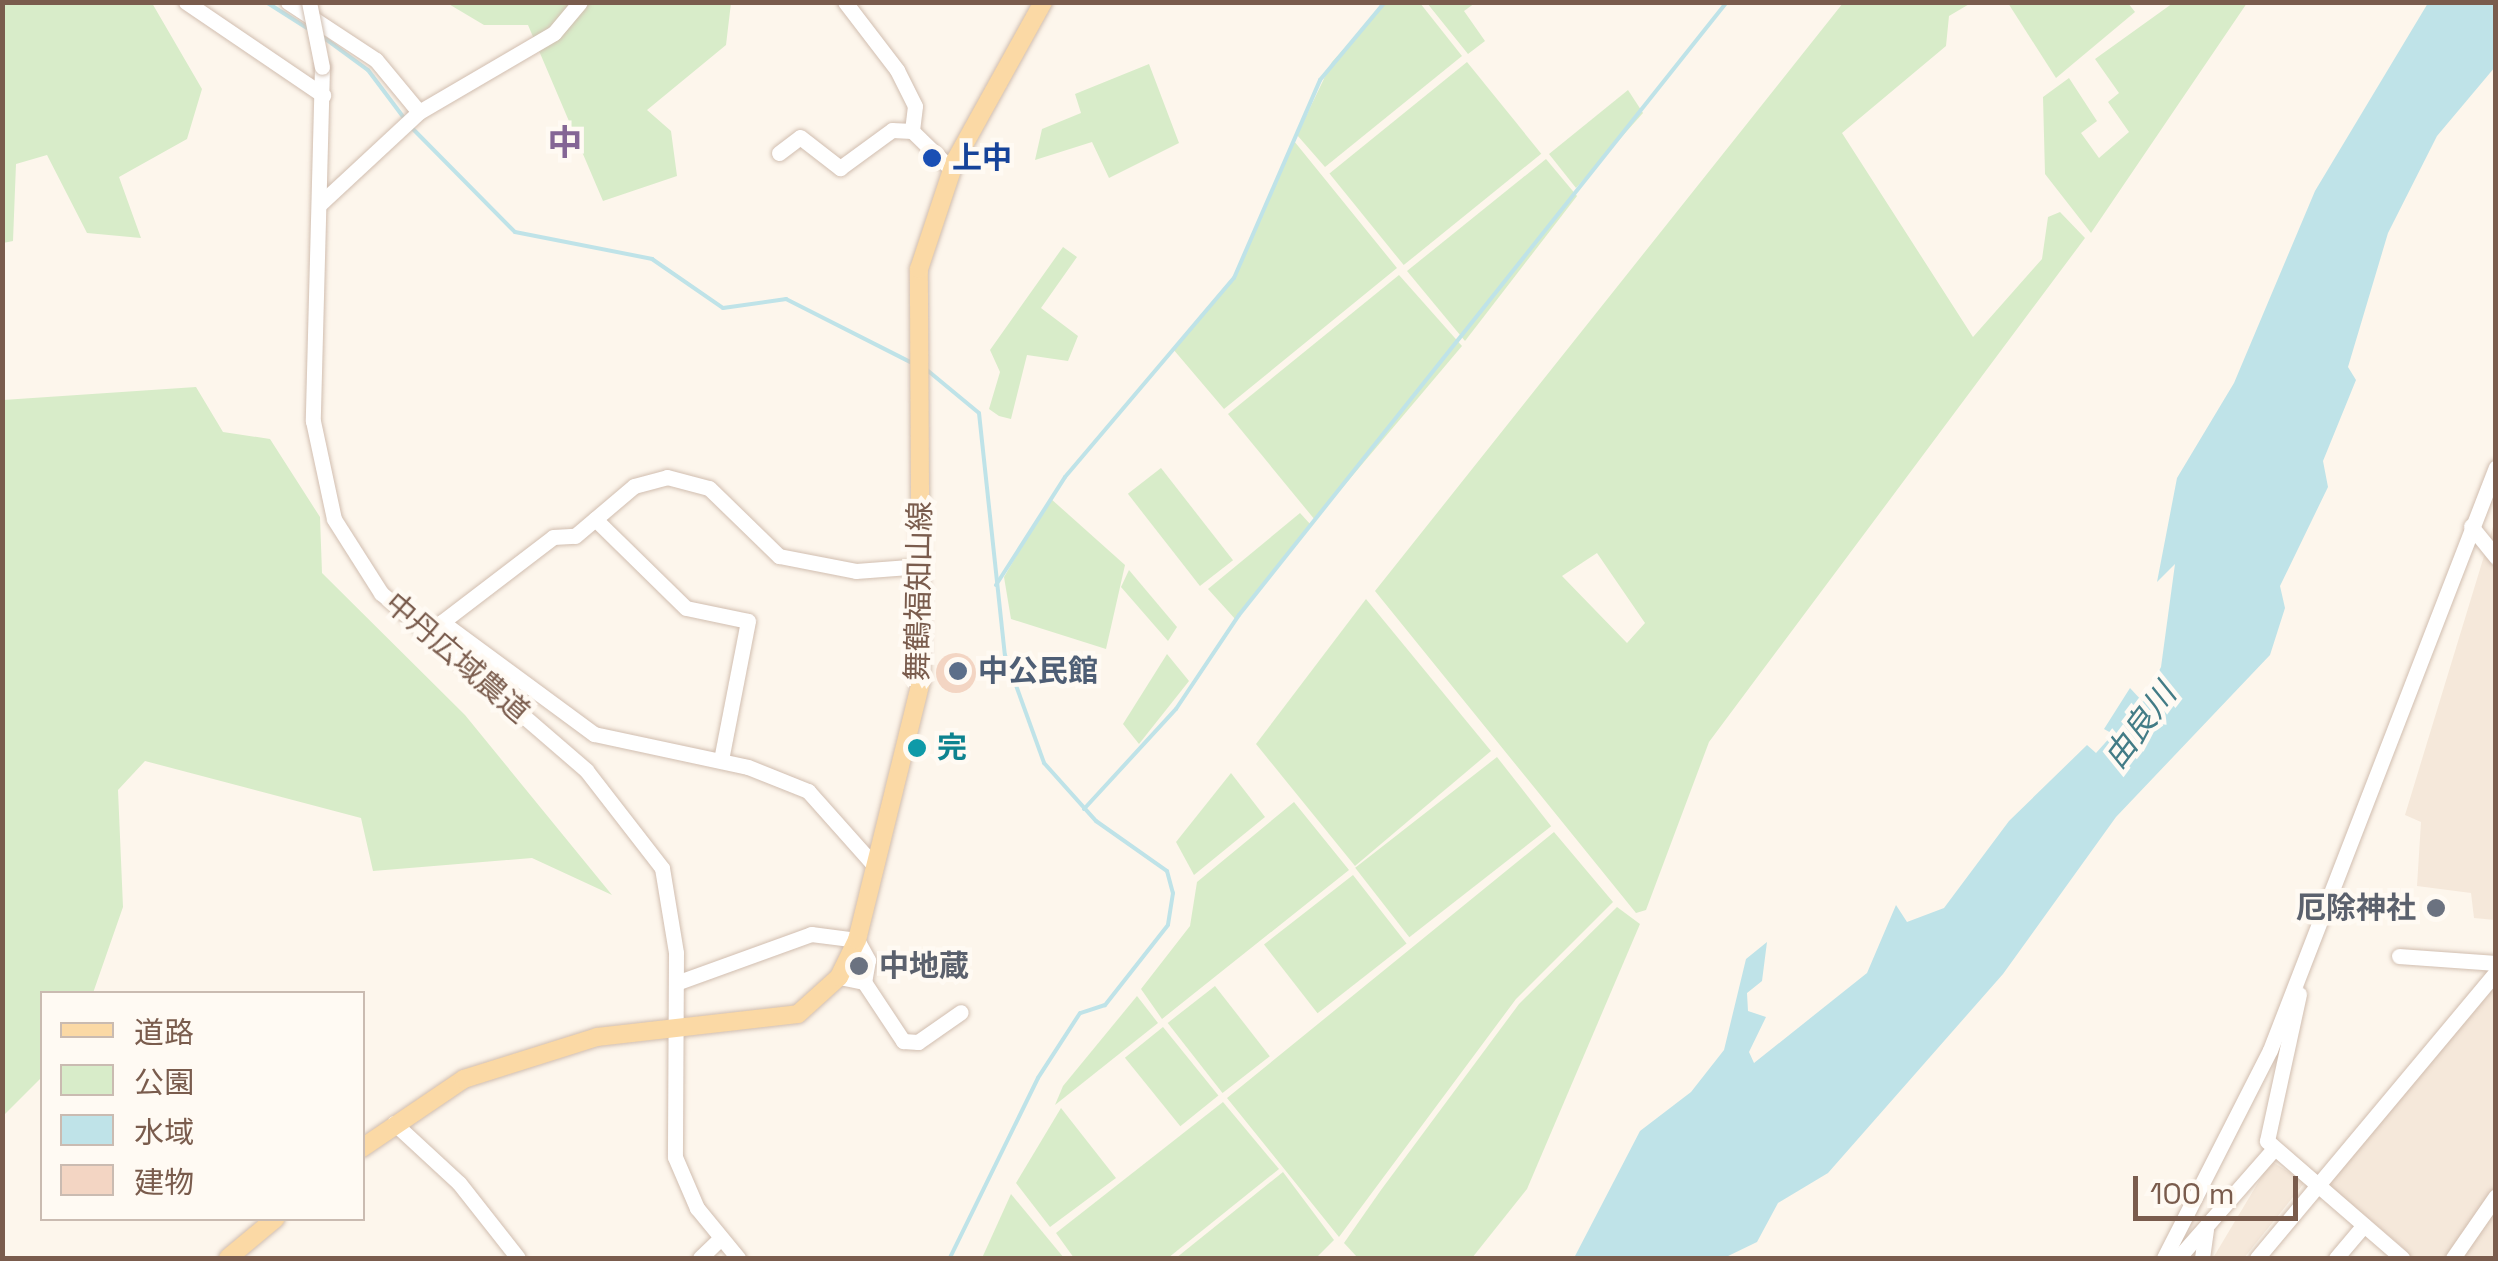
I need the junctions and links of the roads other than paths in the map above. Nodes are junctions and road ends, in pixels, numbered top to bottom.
1 (186, 2) edge
2 (288, 2) edge
3 (309, 2) edge
4 (580, 2) edge
5 (846, 2) edge
6 (1043, 2) edge
7 (323, 95) junction
8 (419, 112) junction
9 (912, 131) junction
10 (780, 152) dead end
11 (951, 169) junction
12 (320, 204) junction
13 (2496, 466) edge
14 (594, 519) junction
15 (2471, 526) junction
16 (2496, 557) edge
17 (922, 566) junction
18 (442, 622) junction
19 (425, 635) junction
20 (720, 760) junction
21 (874, 865) junction
22 (857, 940) junction
23 (2400, 956) dead end
24 (2496, 964) edge
25 (2303, 967) junction
26 (2496, 972) edge
27 (839, 977) junction
28 (864, 982) junction
29 (676, 983) junction
30 (960, 1012) dead end
31 (673, 1027) junction
32 (394, 1123) junction
33 (365, 1146) edge
34 (2272, 1150) junction
35 (2317, 1183) junction
36 (2496, 1196) edge
37 (272, 1221) edge
38 (2364, 1225) junction
39 (2206, 1229) junction
40 (729, 1247) edge
41 (2468, 1251) edge
42 (228, 1258) edge
43 (518, 1258) edge
44 (700, 1258) edge
45 (2164, 1258) edge
46 (2178, 1258) edge
47 (2202, 1258) edge
48 (2258, 1258) edge
49 (2336, 1258) edge
50 (2402, 1258) edge
51 (2453, 1258) edge

1 - 7 street
2 - 8 street
3 - 7 street, 中丹広域農道, bridge
4 - 8 street
5 - 9 street
6 - 11 main road, 舞鶴福知山線
7 - 12 street, 中丹広域農道
8 - 12 street
9 - 10 street
9 - 11 street
11 - 17 main road, 舞鶴福知山線
12 - 19 street, 中丹広域農道
13 - 15 street
14 - 17 street
14 - 18 street
14 - 20 street
15 - 16 street
15 - 25 street
17 - 21 main road, 舞鶴福知山線
18 - 19 street
18 - 20 street
19 - 29 street, 中丹広域農道
20 - 21 street
21 - 22 main road, 舞鶴福知山線
22 - 27 main road, 舞鶴福知山線
22 - 28 street
22 - 29 street
23 - 24 street
25 - 34 street
25 - 45 street
26 - 35 street
27 - 28 street
27 - 31 main road, 舞鶴福知山線
28 - 30 street
29 - 31 street, 中丹広域農道
31 - 32 main road, 舞鶴福知山線
31 - 40 street, 中丹広域農道
32 - 33 main road, 舞鶴福知山線
32 - 43 street
34 - 35 street
34 - 39 street
35 - 38 street
35 - 48 street
36 - 41 street
37 - 42 main road
38 - 49 street
38 - 50 street
39 - 46 street
39 - 47 street
40 - 44 street
41 - 51 street

